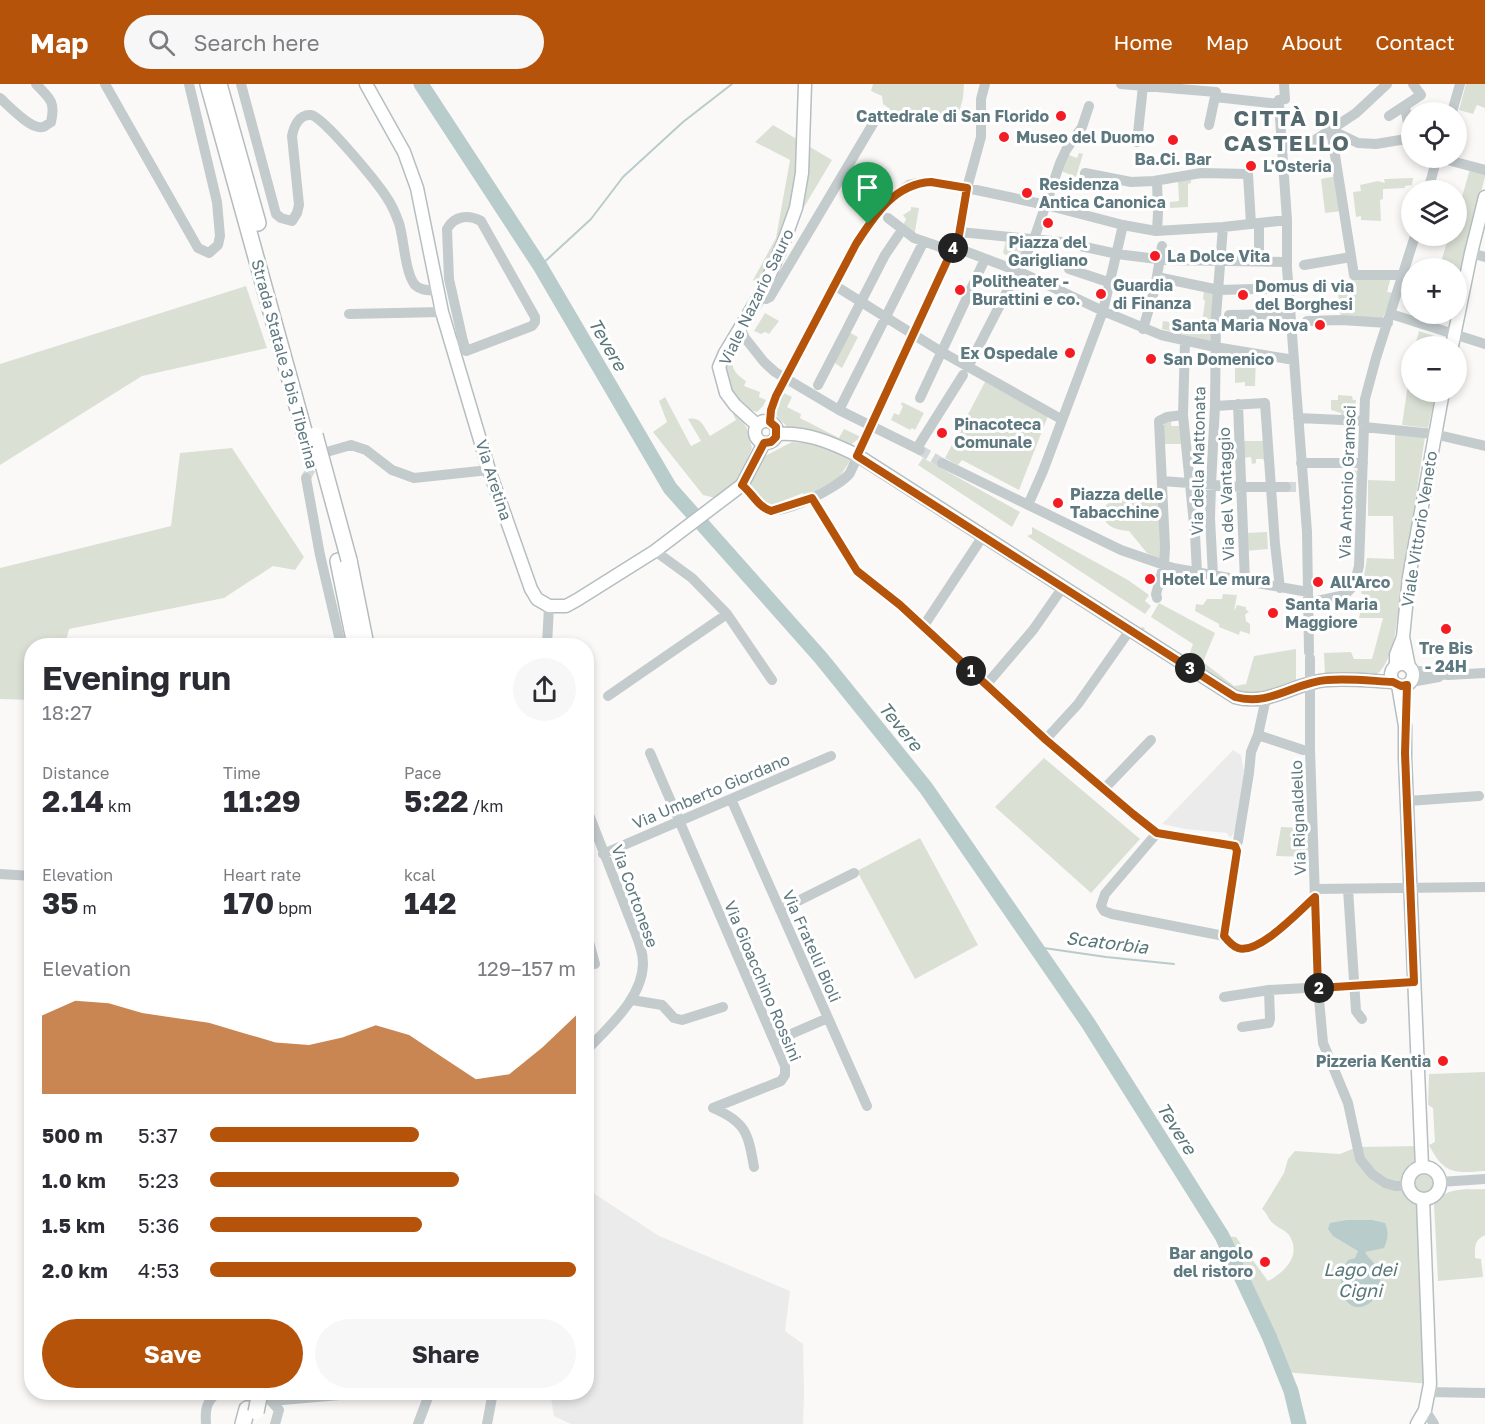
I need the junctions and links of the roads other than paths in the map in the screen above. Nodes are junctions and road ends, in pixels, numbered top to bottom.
1 (36, 84) edge
2 (105, 84) edge
3 (189, 84) edge
4 (208, 84) edge
5 (219, 84) edge
6 (241, 84) edge
7 (366, 84) edge
8 (804, 84) edge
9 (986, 84) edge
10 (1121, 84) edge
11 (1220, 84) edge
12 (1284, 84) edge
13 (1387, 84) edge
14 (1413, 84) edge
15 (1460, 84) edge
16 (1143, 86) junction
17 (1215, 96) junction
18 (0, 98) edge
19 (1282, 102) junction
20 (1411, 102) edge
21 (1455, 102) edge
22 (1089, 106) dead end
23 (1401, 108) edge
24 (1389, 116) dead end
25 (877, 117) dead end
26 (1209, 125) dead end
27 (1330, 130) junction
28 (1401, 140) edge
29 (1137, 142) dead end
30 (1282, 147) junction
31 (1467, 165) edge
32 (1485, 170) edge
33 (1085, 174) dead end
34 (1157, 181) junction
35 (967, 188) junction
36 (1485, 197) edge
37 (1046, 205) junction
38 (883, 215) junction
39 (1287, 220) junction
40 (1255, 223) junction
41 (1123, 225) junction
42 (1223, 227) junction
43 (902, 230) junction
44 (960, 232) junction
45 (1161, 232) junction
46 (1034, 239) junction
47 (923, 243) junction
48 (1162, 246) dead end
49 (953, 249) junction
50 (1470, 253) junction
51 (1117, 255) junction
52 (1351, 257) junction
53 (1485, 257) edge
54 (985, 259) junction
55 (1164, 260) junction
56 (1259, 261) junction
57 (1222, 262) junction
58 (1293, 265) junction
59 (1069, 270) dead end
60 (1018, 272) junction
61 (1401, 275) edge
62 (1111, 283) junction
63 (1156, 283) junction
64 (1401, 284) edge
65 (834, 285) junction
66 (1288, 288) junction
67 (1219, 290) junction
68 (437, 291) junction
69 (759, 297) junction
70 (860, 303) junction
71 (1102, 311) junction
72 (442, 312) junction
73 (349, 314) dead end
74 (1229, 315) dead end
75 (886, 318) junction
76 (1297, 319) junction
77 (1389, 319) junction
78 (740, 328) junction
79 (1143, 329) junction
80 (914, 336) junction
81 (1438, 336) edge
82 (1454, 336) edge
83 (1185, 341) junction
84 (1467, 342) edge
85 (458, 344) junction
86 (1485, 344) edge
87 (1215, 347) junction
88 (940, 351) junction
89 (1294, 360) junction
90 (966, 369) junction
91 (784, 377) junction
92 (816, 389) junction
93 (920, 398) dead end
94 (1441, 402) edge
95 (1235, 404) junction
96 (1215, 406) junction
97 (839, 410) junction
98 (1183, 415) junction
99 (1298, 418) junction
100 (1061, 419) junction
101 (770, 422) junction
102 (1364, 424) junction
103 (757, 425) junction
104 (872, 425) junction
105 (777, 434) junction
106 (1434, 434) junction
107 (310, 436) junction
108 (764, 443) junction
109 (1485, 446) edge
110 (330, 450) dead end
111 (857, 456) junction
112 (942, 463) tunnel mouth
113 (1301, 463) junction
114 (1363, 464) junction
115 (489, 470) junction
116 (306, 478) dead end
117 (1160, 482) junction
118 (1189, 483) junction
119 (742, 485) junction
120 (1211, 485) junction
121 (1242, 487) junction
122 (1286, 487) tunnel mouth
123 (1270, 488) junction
124 (812, 498) junction
125 (1028, 505) junction
126 (1193, 518) junction
127 (1210, 518) junction
128 (983, 536) junction
129 (655, 551) junction
130 (343, 560) junction
131 (1164, 565) junction
132 (1197, 573) junction
133 (1213, 576) junction
134 (1245, 582) junction
135 (1063, 586) junction
136 (1280, 588) junction
137 (1308, 597) junction
138 (1157, 598) dead end
139 (549, 606) junction
140 (727, 614) junction
141 (923, 627) junction
142 (1130, 630) junction
143 (339, 638) edge
144 (354, 638) edge
145 (364, 638) edge
146 (547, 638) edge
147 (1485, 673) edge
148 (1402, 676) junction
149 (772, 680) dead end
150 (1311, 684) junction
151 (986, 685) junction
152 (608, 696) dead end
153 (1266, 698) junction
154 (1258, 735) junction
155 (1046, 740) junction
156 (1150, 740) dead end
157 (1303, 750) dead end
158 (650, 753) dead end
159 (831, 756) dead end
160 (1104, 789) junction
161 (1479, 796) dead end
162 (730, 799) junction
163 (1408, 801) junction
164 (678, 822) junction
165 (594, 829) edge
166 (1157, 833) junction
167 (1235, 846) junction
168 (603, 854) junction
169 (854, 873) dead end
170 (0, 874) edge
171 (24, 876) edge
172 (1485, 887) edge
173 (1348, 889) junction
174 (1411, 889) junction
175 (1315, 893) junction
176 (780, 910) junction
177 (1224, 936) junction
178 (594, 957) edge
179 (596, 964) dead end
180 (1414, 982) junction
181 (1355, 985) junction
182 (1318, 988) junction
183 (1269, 990) junction
184 (1224, 997) dead end
185 (632, 1000) junction
186 (723, 1007) dead end
187 (828, 1018) junction
188 (1362, 1019) dead end
189 (1242, 1027) dead end
190 (775, 1041) junction
191 (594, 1042) edge
192 (867, 1106) dead end
193 (754, 1167) dead end
194 (1422, 1167) junction
195 (1485, 1179) edge
196 (1440, 1182) junction
197 (1408, 1186) junction
198 (1423, 1199) junction
199 (1428, 1392) junction
200 (1485, 1393) edge
201 (208, 1400) edge
202 (245, 1400) edge
203 (264, 1400) edge
204 (269, 1400) edge
205 (427, 1400) edge
206 (492, 1400) edge
207 (1425, 1410) junction
208 (250, 1417) edge
209 (206, 1424) edge
210 (275, 1424) edge
211 (418, 1424) edge
212 (487, 1424) edge
213 (1417, 1424) edge
214 (1434, 1424) edge

1 - 18 street
2 - 3 street
4 - 107 highway, Strada Statale 3 bis Tiberina
5 - 107 highway, Strada Statale 3 bis Tiberina
6 - 68 street
7 - 68 main road, Via Aretina
8 - 69 main road, Viale Nazario Sauro
9 - 35 street
10 - 16 street
11 - 17 street
12 - 19 street, Via Rignaldello
13 - 27 street
14 - 20 street
15 - 21 street
16 - 17 street
16 - 29 street
17 - 19 street
17 - 26 street
19 - 30 street, Via Rignaldello
22 - 37 street
23 - 24 street
25 - 69 street
27 - 28 street
27 - 30 street
27 - 52 street
30 - 39 street, Via Rignaldello
31 - 32 street
33 - 34 street
34 - 40 street
34 - 45 street
35 - 37 street
35 - 38 street
35 - 44 street
36 - 50 main road
37 - 41 street
37 - 46 street
38 - 43 street
38 - 65 street
39 - 40 street
39 - 58 street, Via Rignaldello
40 - 42 street
40 - 56 street
41 - 45 street
41 - 51 street
42 - 45 street
42 - 57 street, Via della Mattonata
43 - 47 street
43 - 70 street
44 - 46 street
44 - 49 street
46 - 51 street
46 - 60 street
47 - 49 street
47 - 75 street
48 - 55 street
49 - 54 street
49 - 80 street
50 - 53 street
50 - 82 main road
51 - 55 street
51 - 62 street
52 - 58 street
52 - 61 street
54 - 60 street
54 - 88 street
55 - 57 street
55 - 63 street
56 - 57 street
56 - 58 street
57 - 67 street, Via della Mattonata
58 - 66 street, Via Rignaldello
59 - 62 street
60 - 71 street
60 - 90 street
62 - 63 street
62 - 71 street
63 - 67 street
63 - 79 street
64 - 77 street, Via Antonio Gramsci
65 - 70 street
65 - 91 street
66 - 67 street
66 - 76 street, Via Rignaldello
67 - 87 street, Via della Mattonata
68 - 72 main road, Via Aretina
69 - 78 main road, Viale Nazario Sauro
70 - 75 street
70 - 92 street
71 - 79 street
71 - 100 street
72 - 73 street
72 - 85 main road, Via Aretina
74 - 76 street
75 - 80 street
75 - 97 street
76 - 77 street
76 - 89 street, Via Rignaldello
77 - 81 street
77 - 102 street, Via Antonio Gramsci
78 - 91 street
78 - 103 main road, Viale Nazario Sauro
79 - 83 street
80 - 88 street
80 - 104 street
83 - 87 street
83 - 98 street
84 - 86 street
85 - 85 street
85 - 115 main road, Via Aretina
87 - 89 street
87 - 96 street, Via della Mattonata
88 - 90 street
88 - 93 street
89 - 99 street, Via Rignaldello
90 - 100 street
90 - 104 street
91 - 92 street
91 - 101 street
92 - 97 street
94 - 106 main road, Viale Vittorio Veneto
95 - 96 street
95 - 121 street, Via del Vantaggio
95 - 123 street
96 - 120 street, Via della Mattonata
97 - 104 street
98 - 117 street
98 - 118 street
99 - 102 street
99 - 113 street, Via Rignaldello
100 - 125 street
101 - 103 main road
101 - 105 main road
102 - 106 street
102 - 114 street, Via Antonio Gramsci
103 - 108 main road
104 - 111 street
105 - 108 main road
105 - 111 main road
106 - 109 street
106 - 148 main road, Viale Vittorio Veneto
107 - 130 highway, Strada Statale 3 bis Tiberina
108 - 119 main road
110 - 115 street
111 - 124 street
111 - 128 main road
112 - 125 street
113 - 114 street
113 - 137 street, Via Rignaldello
114 - 137 street, Via Antonio Gramsci
115 - 139 main road, Via Aretina
116 - 143 street
117 - 118 street
117 - 131 street
118 - 120 street
118 - 126 street
119 - 124 street
119 - 129 main road
120 - 121 street
120 - 127 street, Via della Mattonata
121 - 123 street
121 - 134 street, Via del Vantaggio
122 - 123 street
123 - 136 street
124 - 141 street
125 - 131 street
126 - 127 street
126 - 132 street
127 - 133 street, Via della Mattonata
128 - 135 main road
128 - 141 street
129 - 139 main road
129 - 140 street
130 - 144 highway, Strada Statale 3 bis Tiberina
130 - 145 highway, Strada Statale 3 bis Tiberina
131 - 132 street
131 - 138 street
132 - 133 street
133 - 134 street
134 - 136 street
135 - 142 main road
135 - 151 street
136 - 137 street
137 - 150 street, Via Rignaldello
139 - 146 street
140 - 149 street
140 - 152 street
141 - 151 street
142 - 153 main road
142 - 155 street
147 - 148 street
148 - 150 main road
148 - 163 main road, Viale Vittorio Veneto
150 - 153 main road
150 - 175 street, Via Rignaldello
151 - 155 street
153 - 154 street
154 - 157 street
154 - 167 street
155 - 160 street
156 - 160 street
158 - 164 street, Via Gioacchino Rossini
159 - 162 street, Via Umberto Giordano
160 - 166 street
161 - 163 street
162 - 164 street, Via Umberto Giordano
162 - 176 street, Via Fratelli Bioli
163 - 174 main road, Viale Vittorio Veneto
164 - 168 street, Via Umberto Giordano
164 - 190 street, Via Gioacchino Rossini
165 - 168 street, Via Cortonese
166 - 167 street
166 - 177 street
167 - 177 street
168 - 185 street, Via Cortonese
169 - 176 street
170 - 171 street
172 - 174 street
173 - 174 street
173 - 175 street
173 - 181 street
174 - 180 main road, Viale Vittorio Veneto
175 - 177 street
175 - 182 street, Via Rignaldello
176 - 187 street, Via Fratelli Bioli
178 - 179 street
180 - 181 street
180 - 194 main road, Viale Vittorio Veneto
181 - 182 street
181 - 188 street
182 - 183 street
182 - 197 street, Via Rignaldello
183 - 184 street
183 - 189 street
185 - 186 street
185 - 191 street, Via Cortonese
187 - 190 street
187 - 192 street, Via Fratelli Bioli
190 - 193 street, Via Gioacchino Rossini
194 - 196 main road
194 - 197 main road
195 - 196 street
196 - 198 main road
197 - 198 main road
198 - 199 main road
199 - 200 street
199 - 207 main road
201 - 209 street
202 - 208 highway
203 - 208 highway, bridge
204 - 210 street
205 - 211 street
206 - 212 street
207 - 213 main road
207 - 214 street

